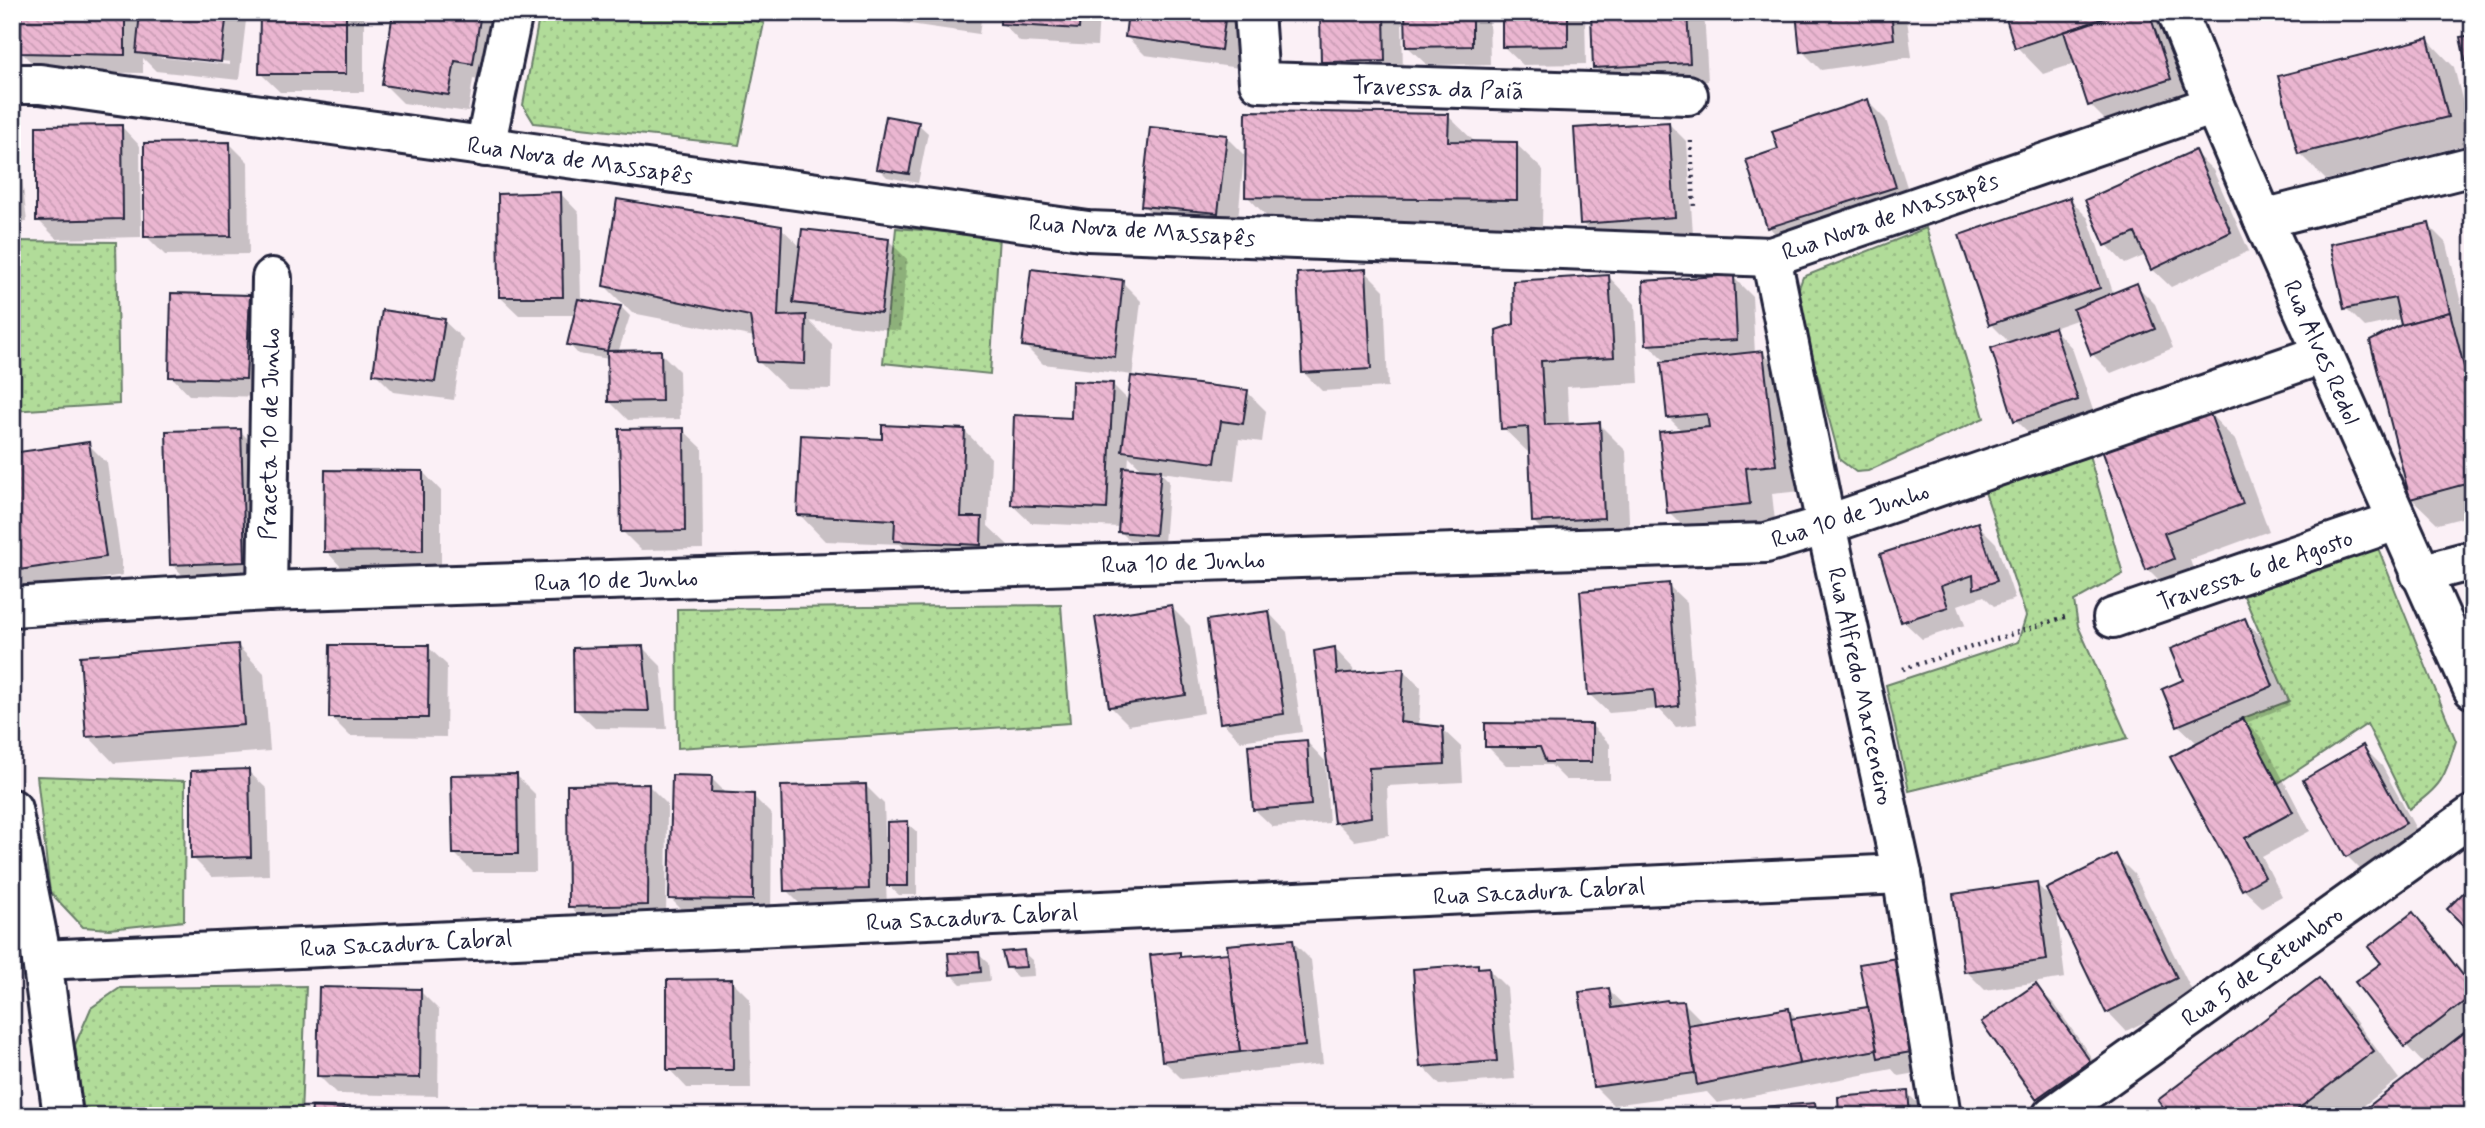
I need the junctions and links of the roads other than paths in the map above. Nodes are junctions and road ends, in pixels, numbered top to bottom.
1 (513, 12) edge
2 (1254, 12) edge
3 (2177, 12) edge
4 (12, 84) edge
5 (1688, 95) road end
6 (2214, 105) junction
7 (485, 147) junction
8 (2473, 166) edge
9 (2263, 219) junction
10 (1771, 257) junction
11 (272, 278) dead end
12 (2323, 354) junction
13 (2396, 521) junction
14 (1826, 525) junction
15 (2473, 560) edge
16 (2420, 574) junction
17 (267, 591) junction
18 (12, 607) edge
19 (2113, 618) road end
20 (2473, 689) edge
21 (12, 808) edge
22 (2473, 816) edge
23 (1902, 874) junction
24 (42, 960) junction
25 (63, 1116) edge
26 (1941, 1116) edge
27 (2052, 1116) edge

1 - 7 street
2 - 5 street, Travessa da Paiã
3 - 6 street, Rua Alves Redol
4 - 7 street, Rua Nova de Massapês
6 - 9 street, Rua Alves Redol
6 - 10 street, Rua Nova de Massapês
7 - 10 street, Rua Nova de Massapês
8 - 9 street
9 - 12 street, Rua Alves Redol
10 - 14 street, Rua Alfredo Marceneiro
11 - 17 street, Praceta 10 de Junho
12 - 13 street, Rua Alves Redol
12 - 14 street, Rua 10 de Junho
13 - 16 street, Rua Alves Redol
13 - 19 street, Travessa 6 de Agosto
14 - 17 street, Rua 10 de Junho
14 - 23 street, Rua Alfredo Marceneiro
15 - 16 street
16 - 20 street, Rua Alves Redol
17 - 18 street, Rua 10 de Junho
21 - 24 street
22 - 27 street, Rua 5 de Setembro
23 - 24 street, Rua Sacadura Cabral
23 - 26 street, Rua Alfredo Marceneiro
24 - 25 street

